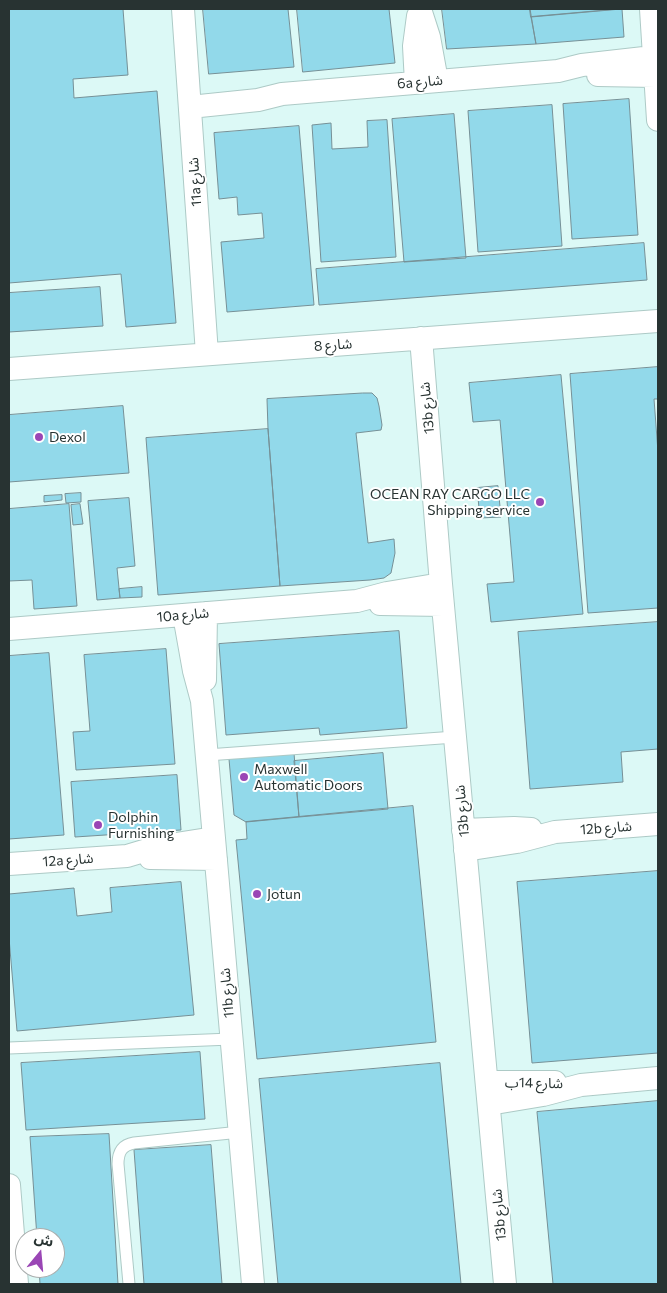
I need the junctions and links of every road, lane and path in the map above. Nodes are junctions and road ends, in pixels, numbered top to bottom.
1 (183, 9) edge
2 (420, 9) edge
3 (651, 9) edge
4 (654, 66) junction
5 (426, 82) junction
6 (190, 99) junction
7 (658, 109) edge
8 (658, 321) edge
9 (421, 338) junction
10 (207, 354) junction
11 (9, 369) edge
12 (442, 594) junction
13 (195, 614) junction
14 (9, 629) edge
15 (455, 737) junction
16 (207, 755) junction
17 (658, 824) edge
18 (464, 840) junction
19 (215, 848) junction
20 (9, 864) edge
21 (232, 1039) junction
22 (9, 1048) edge
23 (658, 1078) edge
24 (488, 1093) junction
25 (240, 1132) junction
26 (9, 1185) edge
27 (17, 1284) edge
28 (129, 1284) edge
29 (253, 1284) edge
30 (505, 1284) edge

1 - 6 street, 11a شارع
2 - 5 street
3 - 4 street
4 - 5 street, 6a شارع
4 - 7 street
5 - 6 street, 6a شارع
6 - 10 street, 11a شارع
8 - 9 street, شارع 8
9 - 10 street, شارع 8
9 - 12 street, 13b شارع
10 - 11 street, شارع 8
12 - 13 street, 10a شارع
12 - 15 street, 13b شارع
13 - 14 street, 10a شارع
13 - 16 street, 11b شارع
15 - 16 lane
15 - 18 street, 13b شارع
16 - 19 street, 11b شارع
17 - 18 street, 12b شارع
18 - 24 street, 13b شارع
19 - 20 street, 12a شارع
19 - 21 street, 11b شارع
21 - 22 lane
21 - 25 street, 11b شارع
23 - 24 street, شارع 14ب
24 - 30 street, 13b شارع
25 - 28 lane
25 - 29 street, 11b شارع
26 - 27 street

